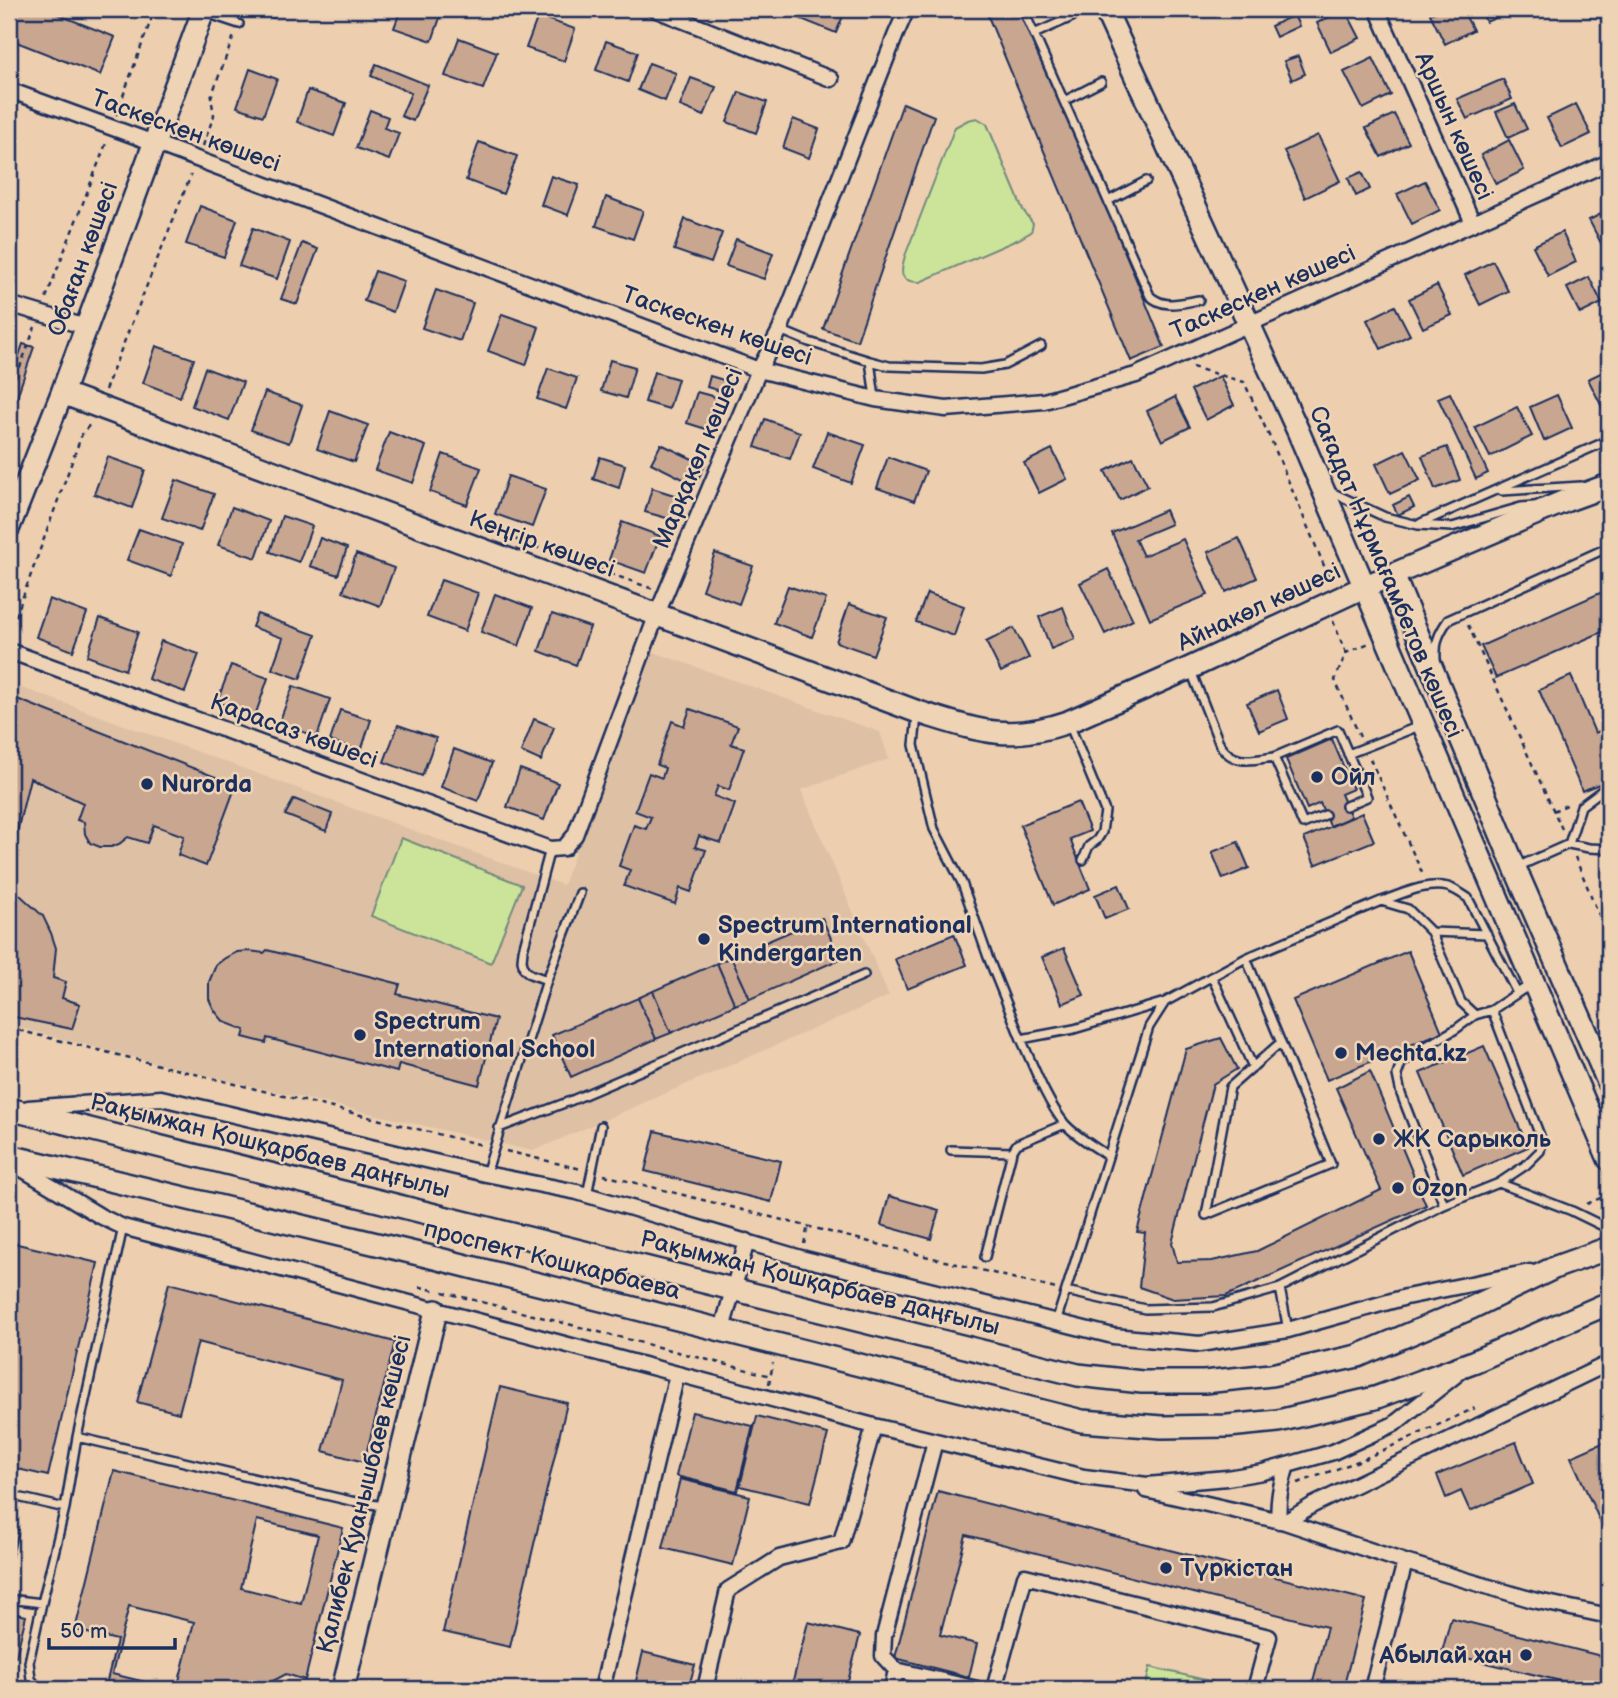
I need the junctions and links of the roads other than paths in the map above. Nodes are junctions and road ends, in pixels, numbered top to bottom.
1 (654, 9) edge
2 (907, 9) edge
3 (1023, 9) edge
4 (1105, 9) edge
5 (1377, 9) edge
6 (203, 10) edge
7 (1072, 17) dead end
8 (239, 24) road end
9 (1034, 34) junction
10 (831, 79) dead end
11 (1101, 82) dead end
12 (9, 90) edge
13 (1064, 101) junction
14 (154, 143) junction
15 (1609, 162) edge
16 (1146, 181) dead end
17 (1108, 201) junction
18 (1473, 223) junction
19 (1199, 300) dead end
20 (9, 303) edge
21 (1248, 324) junction
22 (86, 327) junction
23 (780, 330) junction
24 (1041, 346) dead end
25 (870, 361) junction
26 (759, 370) junction
27 (62, 393) junction
28 (876, 399) junction
29 (1609, 440) edge
30 (1609, 485) edge
31 (1322, 487) junction
32 (1495, 492) junction
33 (1566, 502) junction
34 (1418, 524) junction
35 (9, 527) edge
36 (1609, 547) edge
37 (1393, 575) junction
38 (1364, 587) junction
39 (657, 614) junction
40 (9, 651) edge
41 (1190, 668) junction
42 (1458, 709) dead end
43 (918, 712) junction
44 (1068, 722) junction
45 (1423, 724) junction
46 (1007, 734) joint
47 (1348, 754) junction
48 (1274, 757) junction
49 (1479, 759) dead end
50 (1609, 787) edge
51 (1485, 797) junction
52 (1346, 806) dead end
53 (1325, 815) dead end
54 (1569, 844) junction
55 (557, 848) junction
56 (1609, 849) edge
57 (1083, 860) dead end
58 (1515, 868) junction
59 (580, 893) dead end
60 (1381, 901) junction
61 (1431, 932) junction
62 (1487, 934) junction
63 (1246, 958) junction
64 (864, 975) dead end
65 (1212, 977) junction
66 (547, 980) junction
67 (1525, 987) junction
68 (1165, 1002) junction
69 (1492, 1010) junction
70 (1475, 1015) junction
71 (1021, 1039) junction
72 (1281, 1042) junction
73 (1253, 1067) junction
74 (1609, 1084) edge
75 (11, 1109) edge
76 (1065, 1124) junction
77 (601, 1126) dead end
78 (499, 1128) junction
79 (951, 1150) dead end
80 (1012, 1152) junction
81 (1108, 1156) junction
82 (9, 1159) edge
83 (1609, 1159) edge
84 (486, 1174) junction
85 (1499, 1183) junction
86 (587, 1196) junction
87 (1444, 1205) junction
88 (123, 1227) junction
89 (1609, 1229) edge
90 (747, 1241) junction
91 (1609, 1248) edge
92 (985, 1257) dead end
93 (1556, 1267) junction
94 (1280, 1287) junction
95 (734, 1288) junction
96 (1066, 1292) junction
97 (1609, 1303) edge
98 (426, 1308) junction
99 (1056, 1322) junction
100 (722, 1329) junction
101 (1289, 1330) junction
102 (1473, 1362) junction
103 (1609, 1363) edge
104 (677, 1374) junction
105 (874, 1426) junction
106 (77, 1437) junction
107 (935, 1441) junction
108 (1287, 1465) junction
109 (1093, 1478) junction
110 (9, 1495) edge
111 (388, 1507) junction
112 (65, 1508) junction
113 (1282, 1521) junction
114 (1405, 1562) junction
115 (9, 1599) edge
116 (42, 1603) junction
117 (1609, 1616) edge
118 (896, 1670) junction
119 (39, 1689) edge
120 (343, 1689) edge
121 (603, 1689) edge
122 (705, 1689) edge
123 (892, 1689) edge
124 (977, 1689) edge
125 (994, 1689) edge
126 (1255, 1689) edge
127 (1372, 1689) edge

1 - 10 street
2 - 23 street, Марқакөл көшесі
3 - 9 lane
4 - 21 street, Сағадат Нұрмағамбетов көшесі
5 - 18 street, Аршын көшесі
6 - 8 lane
6 - 14 street, Обаған көшесі
7 - 9 lane
9 - 13 lane
11 - 13 lane
12 - 14 street, Таскескен көшесі
13 - 17 lane
14 - 22 street, Обаған көшесі
14 - 26 street, Таскескен көшесі
15 - 18 street, Таскескен көшесі
16 - 17 lane
17 - 19 lane
18 - 21 street, Таскескен көшесі
20 - 22 street
21 - 28 street, Таскескен көшесі
21 - 31 street, Сағадат Нұрмағамбетов көшесі
22 - 27 street, Обаған көшесі
23 - 25 lane
23 - 26 street, Марқакөл көшесі
24 - 25 lane
25 - 28 lane
26 - 28 street, Таскескен көшесі
26 - 39 street, Марқакөл көшесі
27 - 35 street, Обаған көшесі
27 - 39 street, Кеңгір көшесі
29 - 32 lane
30 - 32 lane
30 - 33 street, Айнакөл көшесі
31 - 34 lane
31 - 38 street, Сағадат Нұрмағамбетов көшесі
32 - 34 lane
33 - 34 lane
33 - 37 street, Айнакөл көшесі
36 - 42 lane
37 - 38 street, Айнакөл көшесі
37 - 51 street, Сағадат Нұрмағамбетов көшесі
38 - 41 street, Айнакөл көшесі
38 - 45 street, Сағадат Нұрмағамбетов көшесі
39 - 43 street, Кеңгір көшесі
39 - 55 street, Марқакөл көшесі
40 - 55 street, Қарасаз көшесі
41 - 44 street, Айнакөл көшесі
41 - 48 lane
43 - 46 street, Кеңгір көшесі
43 - 71 lane
44 - 46 street, Айнакөл көшесі
44 - 57 lane
45 - 47 lane
45 - 67 street, Сағадат Нұрмағамбетов көшесі
47 - 48 lane
47 - 52 lane
48 - 53 lane
49 - 51 lane
50 - 54 lane
51 - 58 street, Сағадат Нұрмағамбетов көшесі
54 - 56 lane
54 - 58 lane
55 - 66 lane
58 - 74 street, Сағадат Нұрмағамбетов көшесі
59 - 66 lane
60 - 61 lane
60 - 62 lane
60 - 63 lane
61 - 62 lane
61 - 70 lane
62 - 67 lane
63 - 65 lane
63 - 72 lane
64 - 78 lane
65 - 68 lane
65 - 73 lane
66 - 78 lane
67 - 69 lane
67 - 83 street, Сағадат Нұрмағамбетов көшесі
68 - 71 lane
68 - 81 lane
69 - 70 lane
69 - 85 lane
70 - 87 lane
71 - 76 lane
72 - 73 lane
72 - 73 lane
75 - 84 street
75 - 95 street, Рақымжан Қошқарбаев даңғылы
76 - 80 lane
76 - 81 lane
77 - 86 lane
78 - 84 lane
79 - 80 lane
80 - 92 lane
81 - 96 lane
82 - 88 street
82 - 100 street, проспект Кошкарбаева
84 - 86 street
85 - 87 lane
85 - 89 lane
86 - 90 street
87 - 94 lane
88 - 98 street
88 - 106 lane
90 - 95 street
90 - 99 street
91 - 93 street, Рақымжан Қошқарбаев даңғылы
93 - 95 street, Рақымжан Қошқарбаев даңғылы
93 - 101 street
94 - 96 lane
94 - 101 lane
95 - 100 street
96 - 99 lane
97 - 102 street
98 - 104 street
98 - 111 street, Қалибек Қуанышбаев көшесі
99 - 101 street
100 - 102 street, проспект Кошкарбаева
102 - 108 street
103 - 113 street
104 - 105 street
104 - 121 street
105 - 107 street
105 - 122 street
106 - 111 lane
106 - 112 lane
107 - 109 street
107 - 118 street
108 - 109 street
108 - 113 street
109 - 113 street
110 - 112 lane
111 - 120 street, Қалибек Қуанышбаев көшесі
112 - 116 lane
113 - 114 street
114 - 117 street
114 - 127 street
115 - 116 lane
116 - 119 lane
118 - 123 street
118 - 124 street
125 - 126 street

